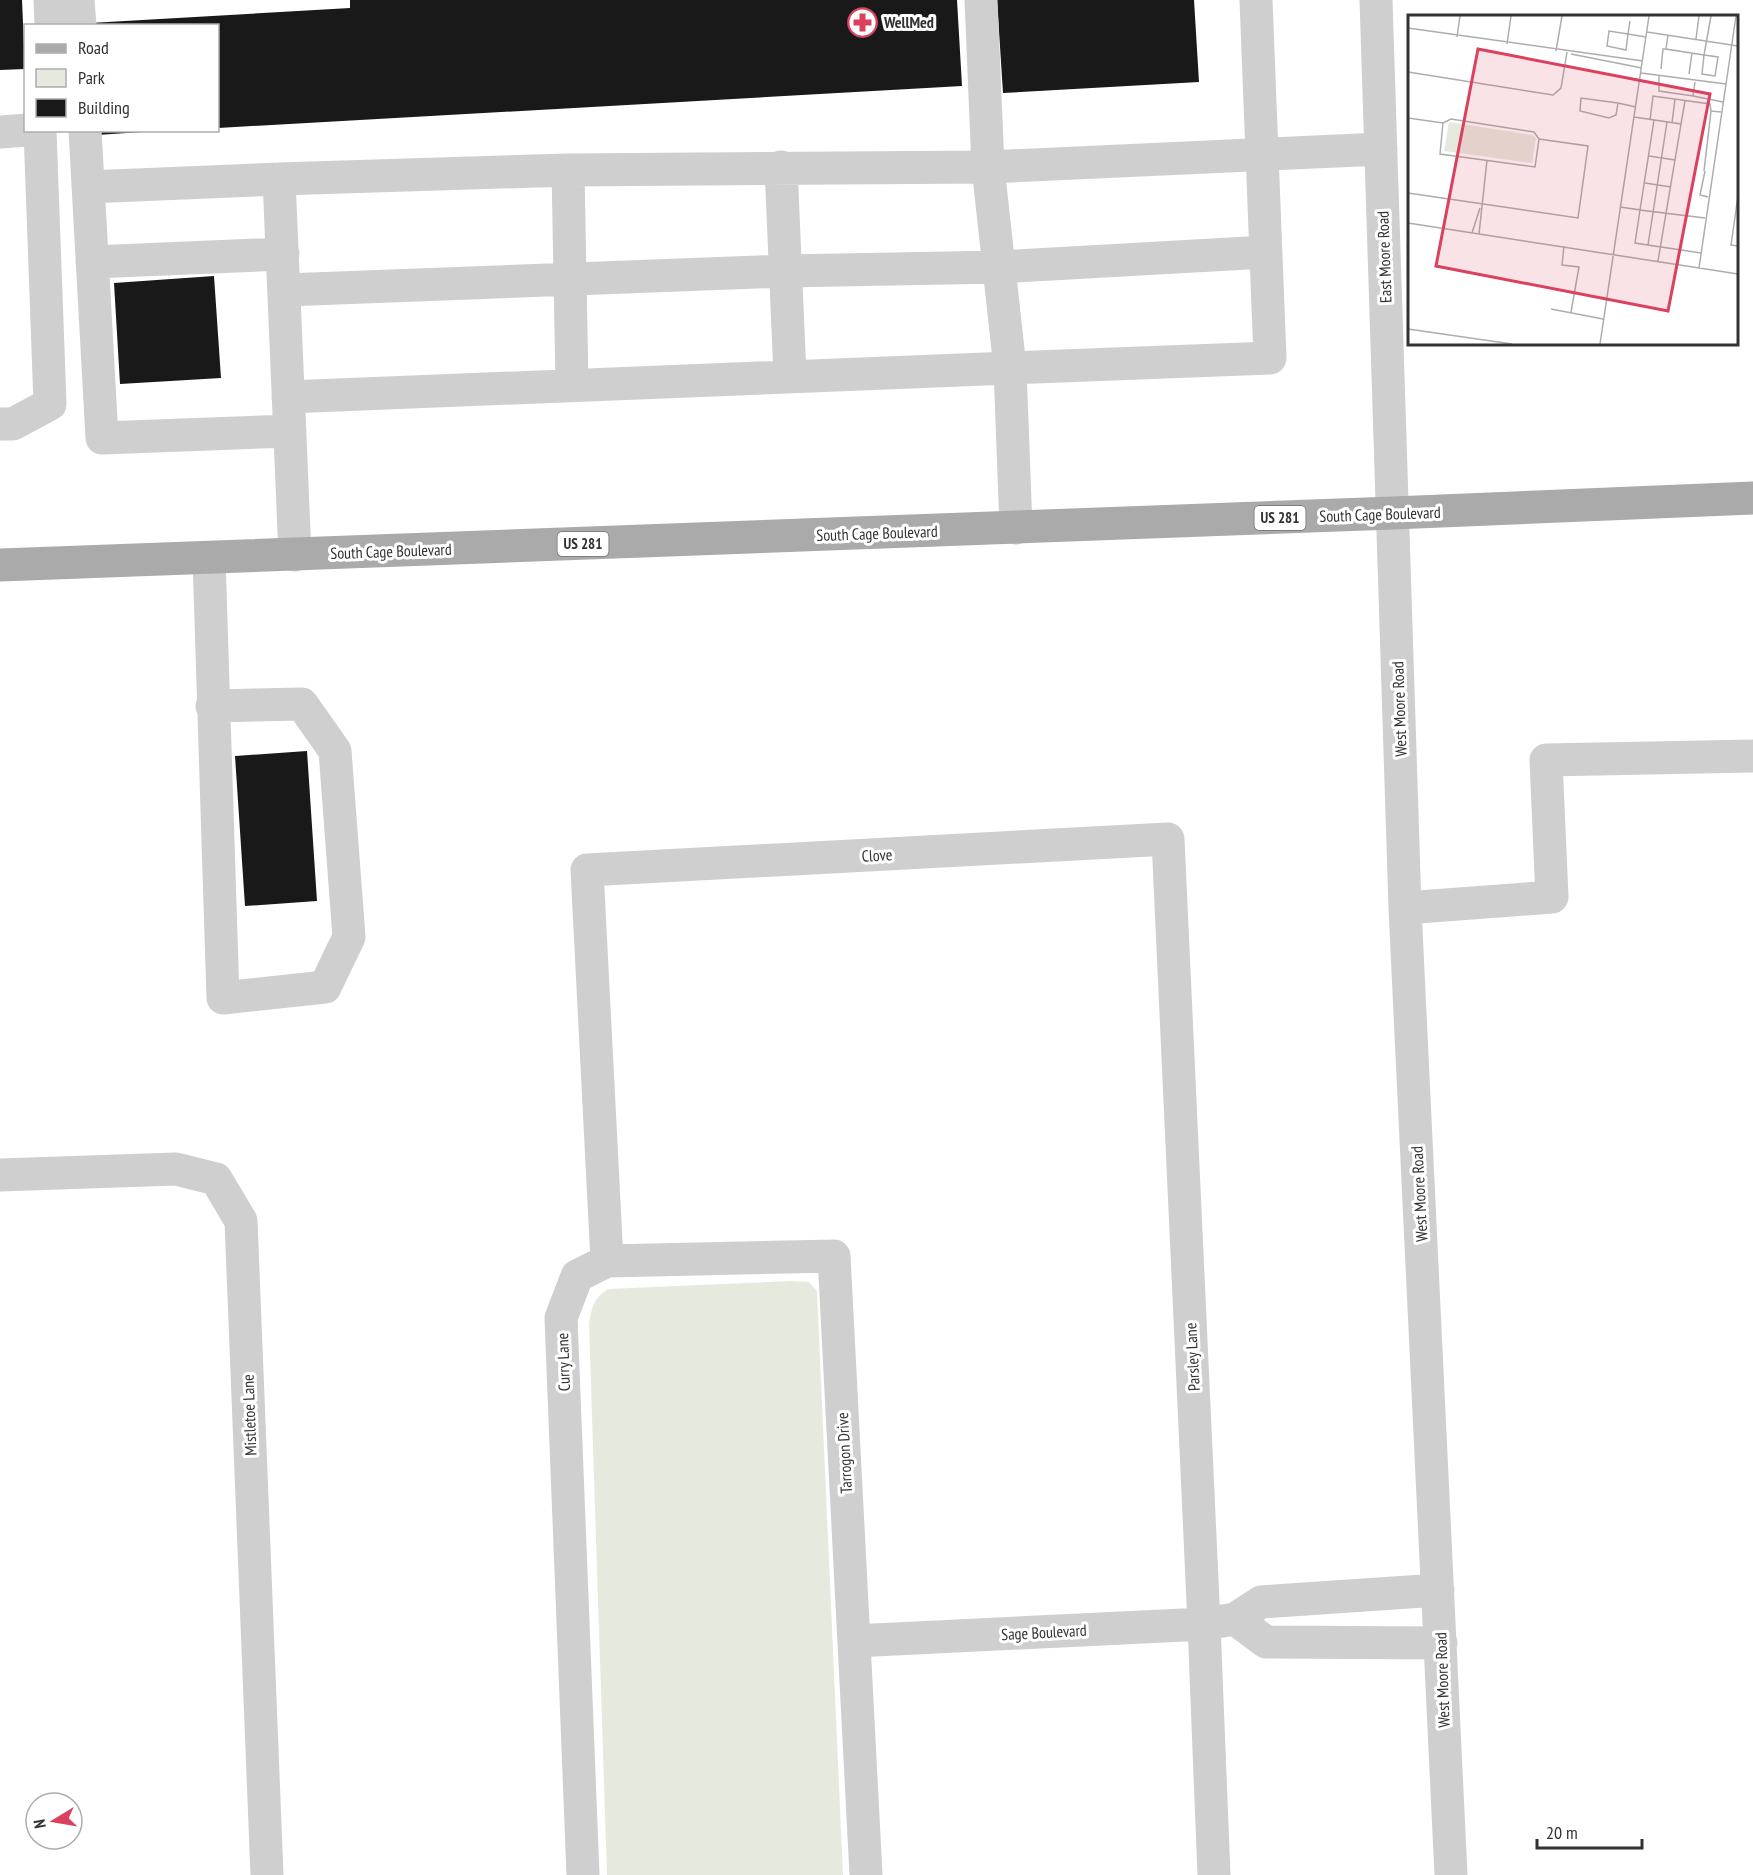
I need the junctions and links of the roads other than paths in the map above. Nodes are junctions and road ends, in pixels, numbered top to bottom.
1 (50, 0) edge
2 (78, 0) edge
3 (981, 0) edge
4 (1256, 0) edge
5 (1376, 0) edge
6 (51, 24) edge
7 (80, 24) edge
8 (24, 130) edge
9 (0, 132) edge
10 (40, 132) edge
11 (85, 132) edge
12 (1381, 149) junction
13 (1262, 154) junction
14 (781, 167) junction
15 (988, 167) junction
16 (568, 170) junction
17 (279, 179) junction
18 (88, 187) junction
19 (1266, 252) junction
20 (283, 254) junction
21 (92, 262) junction
22 (1000, 267) junction
23 (785, 272) junction
24 (571, 280) junction
25 (285, 290) junction
26 (1010, 368) junction
27 (790, 376) junction
28 (572, 386) junction
29 (288, 397) junction
30 (0, 424) edge
31 (290, 431) junction
32 (1753, 498) edge
33 (1394, 513) junction
34 (1016, 528) junction
35 (295, 555) junction
36 (209, 558) junction
37 (0, 566) edge
38 (212, 706) junction
39 (1753, 756) edge
40 (1168, 839) joint
41 (1405, 908) junction
42 (0, 1175) edge
43 (607, 1261) junction
44 (1438, 1590) junction
45 (1220, 1621) junction
46 (854, 1641) junction
47 (1441, 1643) junction
48 (267, 1875) edge
49 (583, 1875) edge
50 (866, 1875) edge
51 (1214, 1875) edge
52 (1451, 1875) edge

1 - 6 street
2 - 7 street
3 - 15 street
4 - 13 street
5 - 12 street, East Moore Road
8 - 9 street
10 - 30 street
11 - 18 street
12 - 13 street
12 - 33 street, East Moore Road
13 - 15 street
13 - 19 street
14 - 15 street
14 - 16 street
14 - 23 street
15 - 22 street
16 - 17 street
16 - 24 street
17 - 18 street
17 - 20 street
18 - 21 street
19 - 22 street
19 - 26 street
20 - 21 street
20 - 25 street
21 - 31 street
22 - 23 street
22 - 26 street
23 - 24 street
23 - 27 street
24 - 25 street
24 - 28 street
25 - 29 street
26 - 27 street
26 - 34 street
27 - 28 street
28 - 29 street
29 - 31 street
31 - 35 street
32 - 33 main road, South Cage Boulevard / US 281
33 - 34 main road, South Cage Boulevard / US 281
33 - 41 street, West Moore Road
34 - 35 main road, South Cage Boulevard / US 281
35 - 36 main road, South Cage Boulevard / US 281
36 - 37 main road, South Cage Boulevard / US 281
36 - 38 street
38 - 38 street
39 - 41 street
40 - 43 street, Clove
40 - 45 street, Parsley Lane
41 - 44 street, West Moore Road
42 - 48 street, Mistletoe Lane
43 - 46 street, Tarrogon Drive
43 - 49 street, Curry Lane
44 - 45 street
44 - 47 street, West Moore Road
45 - 46 street, Sage Boulevard
45 - 47 street
45 - 51 street, Parsley Lane
46 - 50 street, Tarrogon Drive
47 - 52 street, West Moore Road

